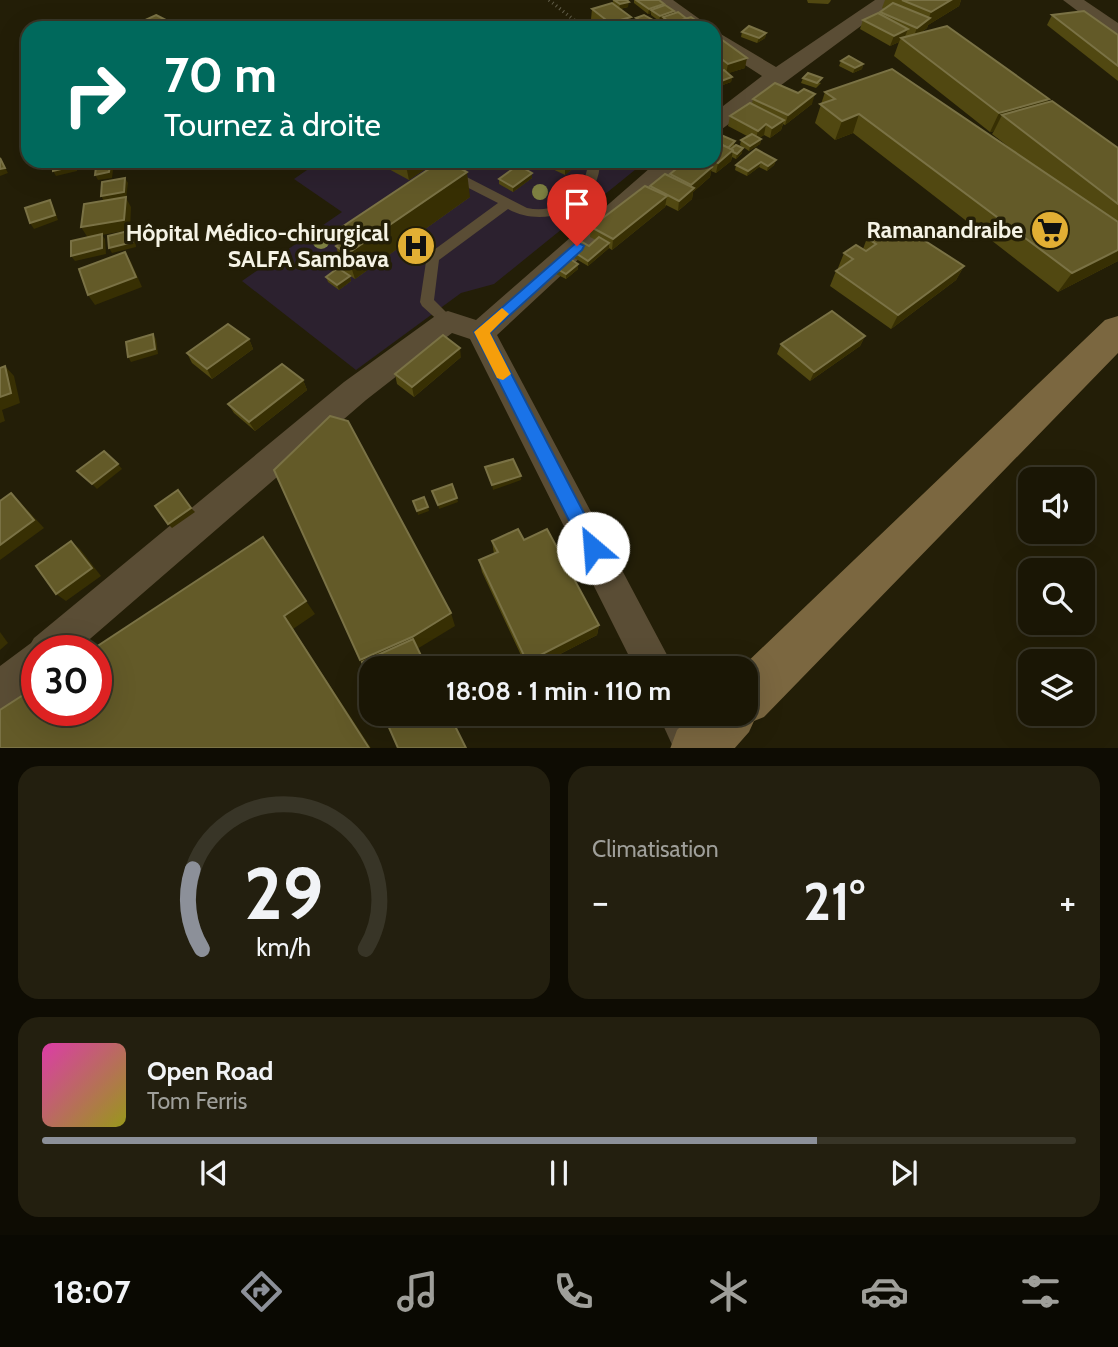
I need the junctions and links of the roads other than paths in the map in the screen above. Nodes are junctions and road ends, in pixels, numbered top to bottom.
1 (661, 0) edge
2 (887, 0) edge
3 (1072, 0) edge
4 (692, 21) edge
5 (1118, 32) edge
6 (721, 41) edge
7 (776, 76) junction
8 (721, 119) edge
9 (595, 168) edge
10 (664, 168) edge
11 (445, 171) edge
12 (507, 203) junction
13 (448, 321) junction
14 (1118, 330) edge
15 (481, 332) junction
16 (66, 635) edge
17 (648, 656) edge
18 (21, 674) edge
19 (758, 687) edge
20 (0, 692) edge
21 (684, 726) edge
22 (719, 726) edge
23 (696, 748) edge

1 - 4 street
2 - 7 street
3 - 5 street
6 - 7 street
7 - 8 street
9 - 12 lane
10 - 15 street
11 - 12 lane
12 - 13 lane
13 - 15 street
13 - 16 street
14 - 19 main road
15 - 17 street
18 - 20 street
21 - 23 street
22 - 23 main road

